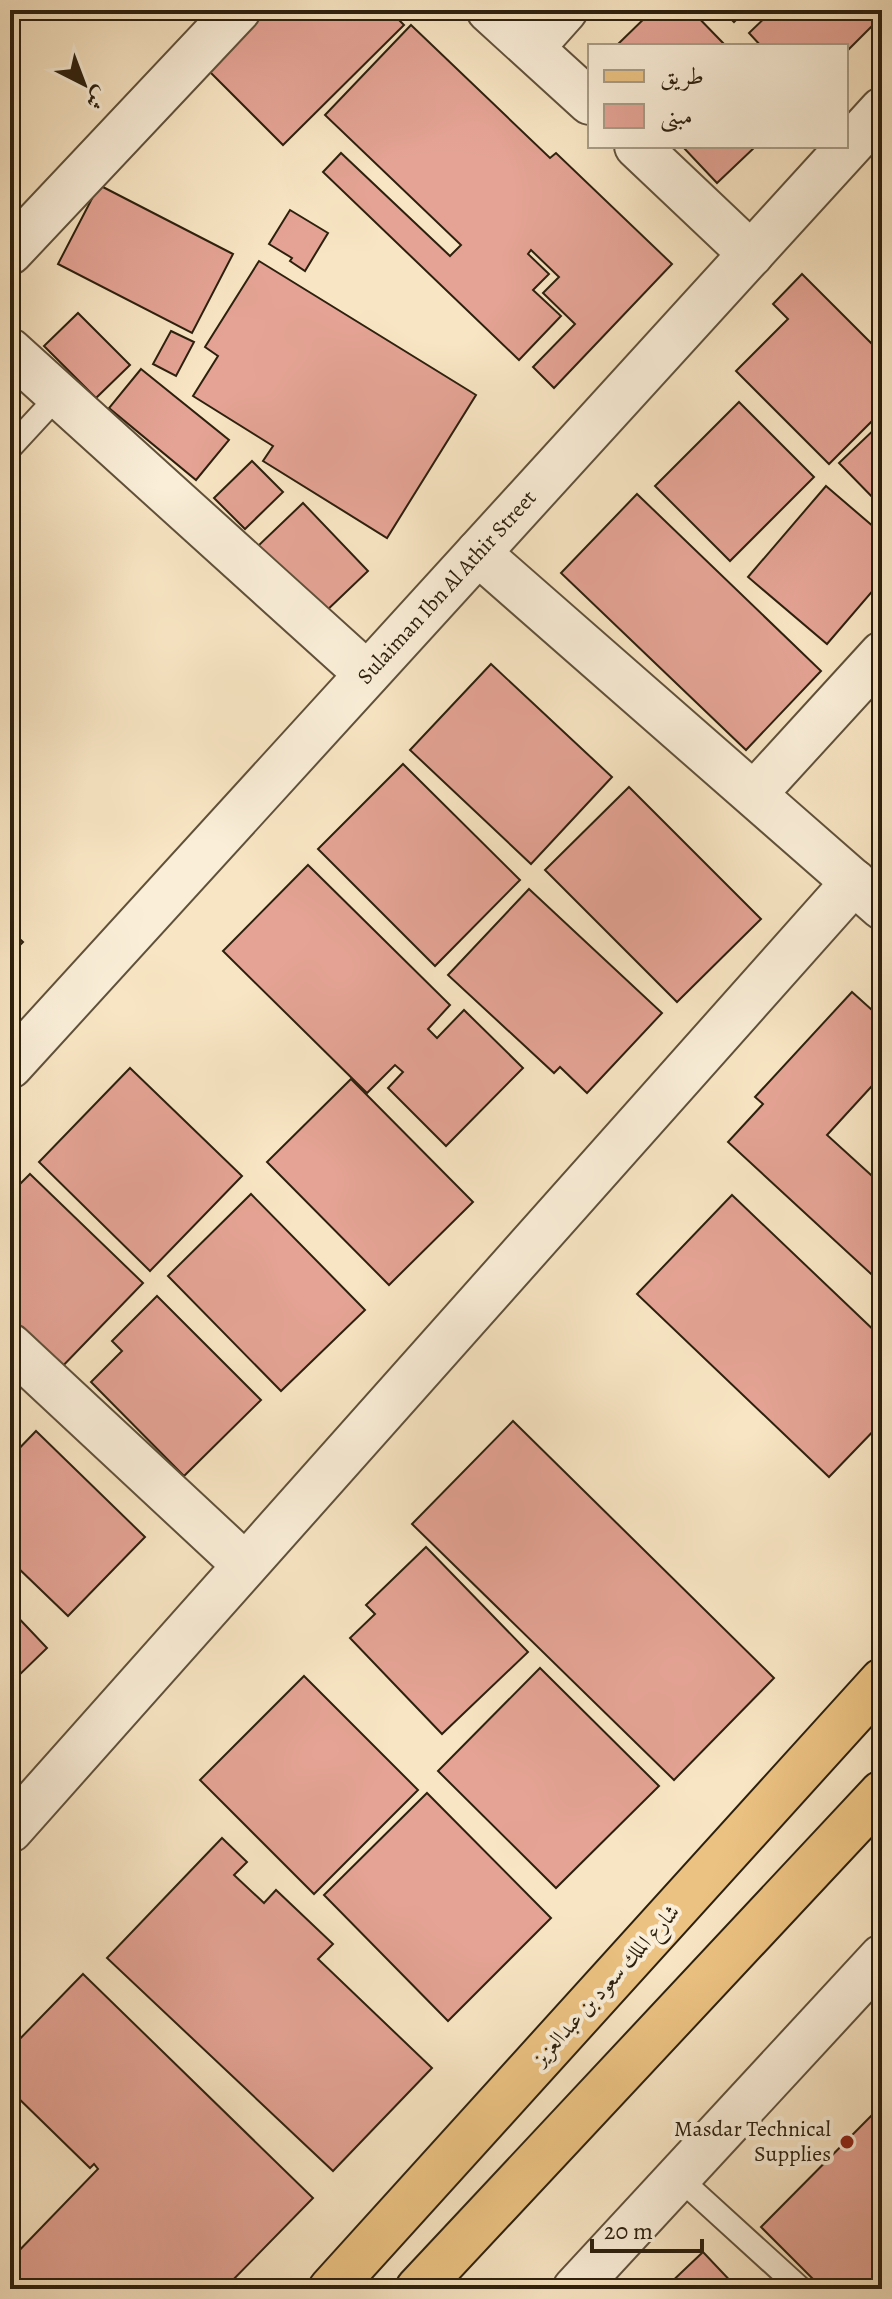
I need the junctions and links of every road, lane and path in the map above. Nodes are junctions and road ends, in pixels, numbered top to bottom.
1 (238, 10) edge
2 (489, 10) edge
3 (565, 10) edge
4 (532, 47) junction
5 (588, 100) edge
6 (882, 110) edge
7 (848, 147) edge
8 (639, 148) edge
9 (847, 148) edge
10 (10, 252) edge
11 (751, 254) junction
12 (10, 352) edge
13 (59, 395) junction
14 (10, 448) edge
15 (478, 553) junction
16 (882, 654) edge
17 (367, 674) junction
18 (754, 794) junction
19 (868, 894) edge
20 (10, 1066) edge
21 (10, 1346) edge
22 (245, 1565) junction
23 (882, 1681) edge
24 (882, 1793) edge
25 (10, 1830) edge
26 (882, 1957) edge
27 (678, 2177) junction
28 (331, 2289) edge
29 (418, 2289) edge
30 (575, 2289) edge
31 (801, 2289) edge

1 - 10 street
2 - 4 street
3 - 4 street
4 - 5 street
6 - 7 street, Sulaiman Ibn Al Athir Street
8 - 11 street
9 - 11 street, Sulaiman Ibn Al Athir Street
11 - 15 street, Sulaiman Ibn Al Athir Street
12 - 13 street
13 - 14 lane
13 - 17 street
15 - 17 street, Sulaiman Ibn Al Athir Street
15 - 18 street
16 - 18 street
17 - 20 street, Sulaiman Ibn Al Athir Street
18 - 19 street
19 - 22 street
21 - 22 street
22 - 25 street
23 - 28 main road, شارع الملك سعود بن عبدالعزيز
24 - 29 main road
26 - 27 street
27 - 30 street
27 - 31 lane

